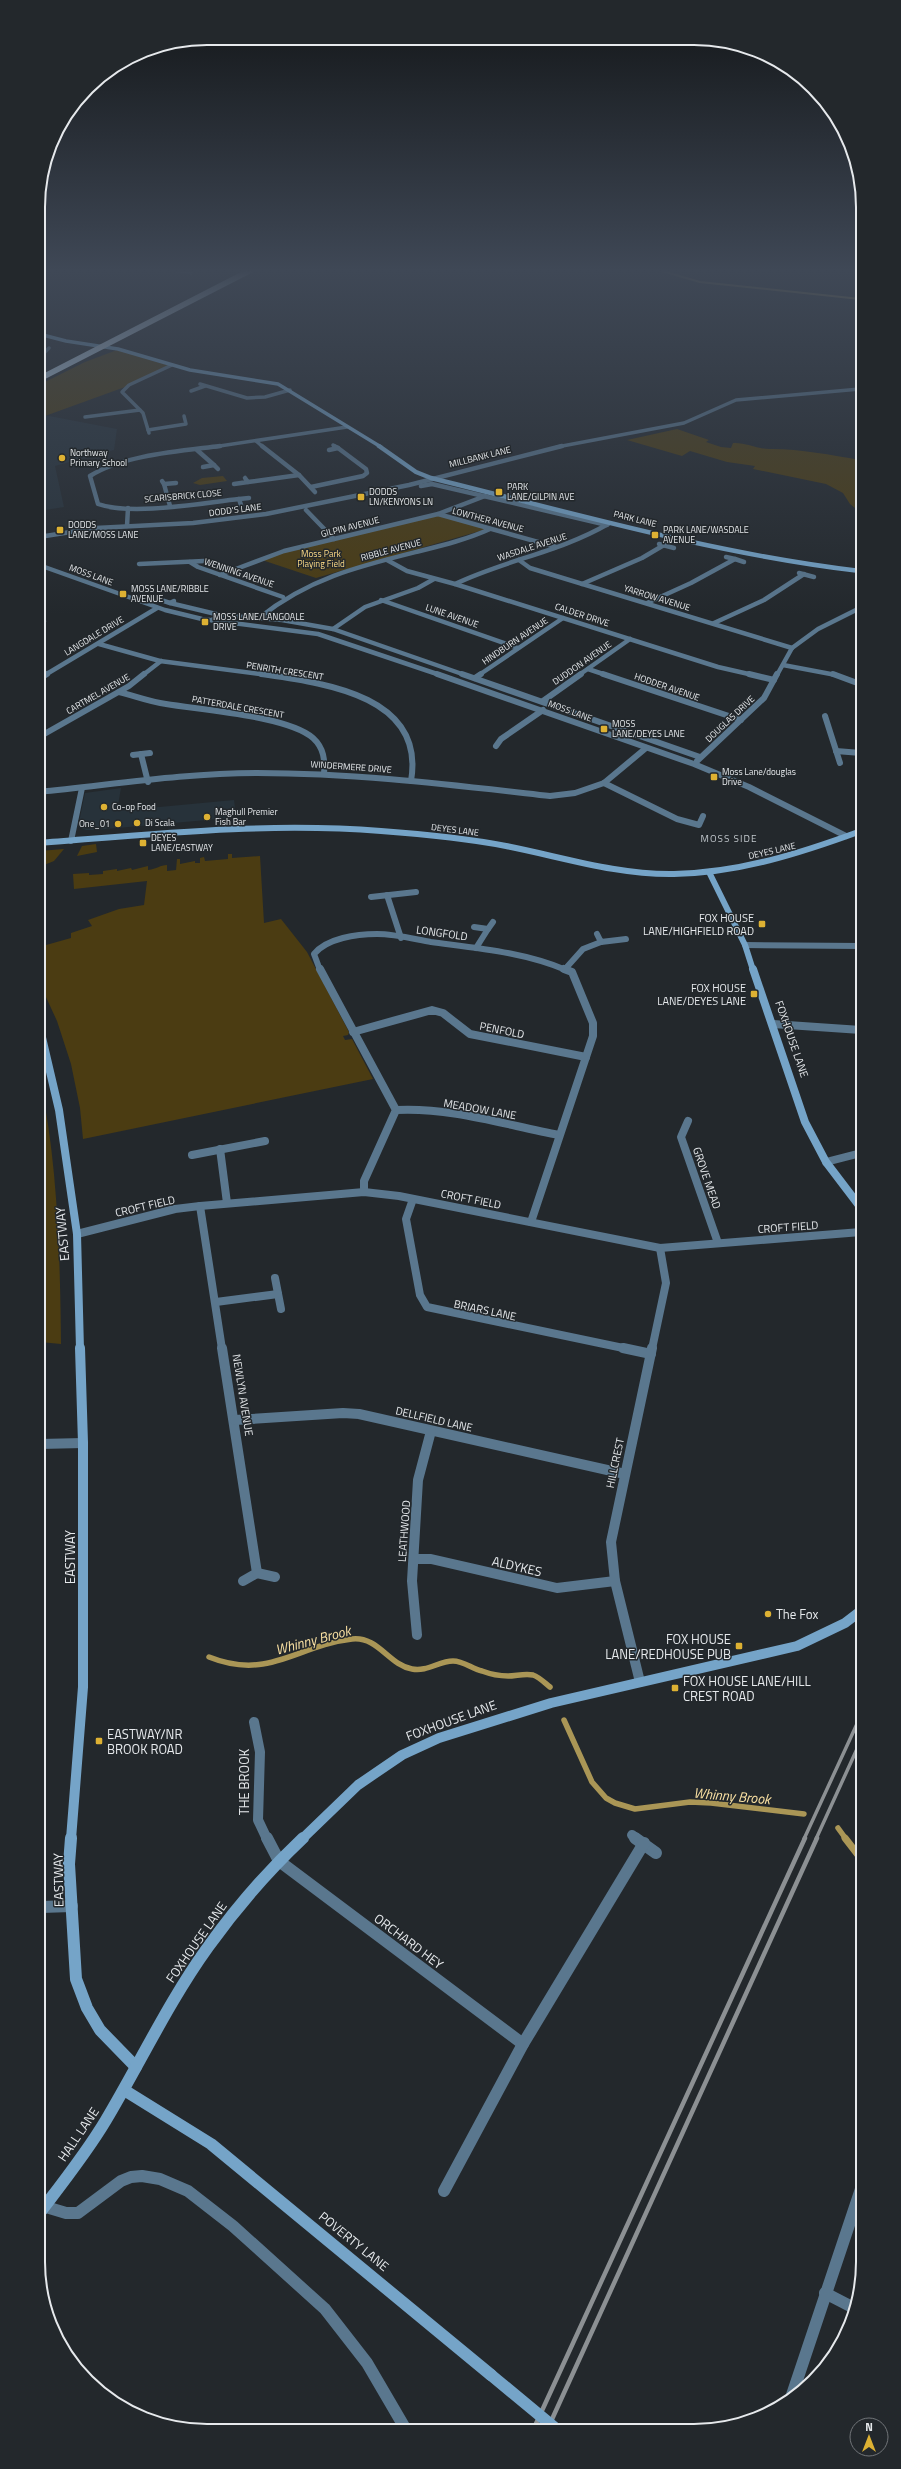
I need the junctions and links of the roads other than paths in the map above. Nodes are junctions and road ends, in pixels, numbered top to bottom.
1 (134, 384) edge
2 (200, 384) dead end
3 (275, 384) edge
4 (205, 386) junction
5 (856, 389) edge
6 (290, 390) junction
7 (190, 392) dead end
8 (140, 410) junction
9 (85, 417) dead end
10 (194, 418) dead end
11 (347, 427) junction
12 (256, 440) junction
13 (333, 445) dead end
14 (338, 448) junction
15 (197, 450) junction
16 (328, 450) dead end
17 (214, 465) junction
18 (203, 467) dead end
19 (218, 469) dead end
20 (299, 475) junction
21 (431, 478) junction
22 (176, 483) dead end
23 (234, 484) dead end
24 (432, 484) joint
25 (311, 487) junction
26 (315, 492) dead end
27 (371, 495) junction
28 (485, 496) junction
29 (249, 498) dead end
30 (239, 499) junction
31 (241, 505) dead end
32 (170, 506) junction
33 (128, 508) junction
34 (306, 510) junction
35 (438, 514) junction
36 (283, 515) dead end
37 (612, 522) junction
38 (606, 525) junction
39 (127, 526) junction
40 (490, 529) junction
41 (45, 536) edge
42 (334, 539) junction
43 (658, 543) dead end
44 (664, 545) junction
45 (557, 548) junction
46 (674, 548) dead end
47 (726, 557) dead end
48 (735, 559) junction
49 (387, 560) junction
50 (519, 560) junction
51 (204, 561) dead end
52 (190, 562) junction
53 (744, 562) dead end
54 (139, 564) dead end
55 (45, 567) edge
56 (856, 570) edge
57 (796, 572) dead end
58 (804, 574) junction
59 (220, 575) junction
60 (814, 577) dead end
61 (434, 579) junction
62 (455, 584) junction
63 (582, 584) junction
64 (283, 597) junction
65 (161, 600) dead end
66 (177, 600) dead end
67 (381, 600) junction
68 (170, 603) junction
69 (647, 603) junction
70 (158, 608) junction
71 (856, 610) edge
72 (220, 615) junction
73 (259, 618) junction
74 (563, 618) junction
75 (212, 620) junction
76 (714, 623) junction
77 (333, 629) junction
78 (630, 639) junction
79 (99, 644) junction
80 (518, 648) junction
81 (792, 648) junction
82 (403, 652) junction
83 (393, 658) junction
84 (161, 661) junction
85 (783, 665) junction
86 (588, 669) junction
87 (45, 676) edge
88 (475, 678) junction
89 (774, 680) junction
90 (855, 680) edge
91 (119, 692) junction
92 (543, 701) junction
93 (543, 710) junction
94 (825, 716) dead end
95 (741, 720) junction
96 (45, 734) edge
97 (496, 746) dead end
98 (646, 748) junction
99 (836, 751) junction
100 (150, 753) dead end
101 (856, 753) edge
102 (141, 754) junction
103 (133, 755) dead end
104 (700, 757) junction
105 (840, 763) dead end
106 (694, 764) junction
107 (324, 774) junction
108 (411, 781) junction
109 (148, 782) junction
110 (604, 782) junction
111 (82, 788) junction
112 (45, 791) edge
113 (703, 816) dead end
114 (856, 833) edge
115 (846, 836) junction
116 (71, 841) junction
117 (45, 843) edge
118 (709, 872) junction
119 (416, 892) dead end
120 (387, 895) junction
121 (371, 897) dead end
122 (493, 922) dead end
123 (474, 926) dead end
124 (488, 930) junction
125 (597, 934) dead end
126 (401, 938) junction
127 (626, 939) dead end
128 (600, 942) junction
129 (745, 946) junction
130 (856, 946) edge
131 (476, 948) junction
132 (566, 968) junction
133 (772, 1024) junction
134 (856, 1030) edge
135 (353, 1032) junction
136 (45, 1050) edge
137 (586, 1057) junction
138 (396, 1110) junction
139 (688, 1121) dead end
140 (559, 1134) junction
141 (265, 1141) dead end
142 (220, 1150) junction
143 (856, 1154) edge
144 (192, 1155) dead end
145 (826, 1162) junction
146 (364, 1192) junction
147 (413, 1199) junction
148 (856, 1201) edge
149 (227, 1203) junction
150 (200, 1206) junction
151 (531, 1222) junction
152 (856, 1232) edge
153 (77, 1234) junction
154 (718, 1243) junction
155 (660, 1248) junction
156 (275, 1278) dead end
157 (278, 1294) junction
158 (216, 1302) junction
159 (281, 1309) dead end
160 (651, 1354) junction
161 (235, 1420) junction
162 (431, 1431) junction
163 (83, 1442) junction
164 (45, 1444) edge
165 (625, 1474) junction
166 (414, 1559) junction
167 (257, 1573) junction
168 (274, 1577) dead end
169 (243, 1581) dead end
170 (615, 1581) junction
171 (856, 1615) edge
172 (417, 1634) dead end
173 (640, 1682) junction
174 (254, 1722) dead end
175 (632, 1835) dead end
176 (644, 1843) junction
177 (656, 1852) dead end
178 (279, 1861) junction
179 (72, 1906) junction
180 (45, 1907) edge
181 (523, 2044) junction
182 (136, 2067) junction
183 (124, 2090) junction
184 (444, 2191) dead end
185 (856, 2201) edge
186 (45, 2206) edge
187 (45, 2209) edge
188 (825, 2293) junction
189 (849, 2306) edge
190 (794, 2389) edge
191 (403, 2424) edge
192 (550, 2424) edge

1 - 8 street
2 - 4 street
3 - 6 street, PARK LANE
4 - 6 street
4 - 7 street
5 - 21 street, MILLBANK LANE
6 - 11 street, PARK LANE
8 - 9 street
8 - 10 street
11 - 12 street
11 - 21 street, PARK LANE
12 - 15 street
12 - 20 street
13 - 14 street
14 - 16 street
14 - 25 street
15 - 17 street
15 - 33 street, SCARISBRICK CLOSE
17 - 18 street
17 - 19 street
20 - 23 street
20 - 25 street
21 - 27 street, DODD'S LANE
21 - 37 street, PARK LANE
22 - 32 street
24 - 27 street, DODD'S LANE
24 - 28 street, PARK LANE
25 - 26 street
27 - 34 street, DODD'S LANE
27 - 39 street, DODD'S LANE
28 - 35 street, GILPIN AVENUE
28 - 38 street, PARK LANE
29 - 30 street, SCARISBRICK CLOSE
30 - 31 street
30 - 32 street, SCARISBRICK CLOSE
32 - 33 street, SCARISBRICK CLOSE
33 - 39 street
34 - 36 street, DODD'S LANE
34 - 42 street
35 - 40 street, LOWTHER AVENUE
35 - 42 street, GILPIN AVENUE
37 - 38 street, WASDALE AVENUE
37 - 56 street, PARK LANE
38 - 45 street, WASDALE AVENUE
39 - 41 street, DODD'S LANE
40 - 45 street, LOWTHER AVENUE
40 - 49 street, RIBBLE AVENUE
42 - 59 street, GILPIN AVENUE
43 - 44 street
44 - 46 street
44 - 63 street
45 - 50 street, WASDALE AVENUE
47 - 48 street
48 - 53 street
48 - 69 street
49 - 61 street, CALDER DRIVE
49 - 64 street, RIBBLE AVENUE
50 - 62 street, WASDALE AVENUE
50 - 63 street, YARROW AVENUE
51 - 52 street, WENNING AVENUE
52 - 54 street, WENNING AVENUE
52 - 59 street, WENNING AVENUE
55 - 70 street, MOSS LANE
57 - 58 street
58 - 60 street
58 - 76 street
59 - 64 street, WENNING AVENUE
61 - 62 street, CALDER DRIVE
61 - 67 street
62 - 74 street, CALDER DRIVE
63 - 69 street, YARROW AVENUE
64 - 73 street, RIBBLE AVENUE
65 - 68 street
66 - 68 street
67 - 77 street
67 - 80 street, LUNE AVENUE
68 - 72 street
69 - 76 street, YARROW AVENUE
70 - 75 street, MOSS LANE
70 - 79 street, LANGDALE DRIVE
71 - 81 street, DOUGLAS DRIVE
72 - 73 street
72 - 75 street
73 - 77 street
74 - 78 street, CALDER DRIVE
74 - 80 street, HINDBURN AVENUE
75 - 83 street, MOSS LANE
76 - 81 street, YARROW AVENUE
77 - 82 street
78 - 86 street, DUDDON AVENUE
78 - 89 street, CALDER DRIVE
79 - 84 street, PENRITH CRESCENT
79 - 87 street, LANGDALE DRIVE
80 - 88 street, HINDBURN AVENUE
81 - 85 street, DOUGLAS DRIVE
82 - 83 street
82 - 88 street
83 - 93 street, MOSS LANE
84 - 91 street, CARTMEL AVENUE
84 - 108 street, PENRITH CRESCENT
85 - 89 street, DOUGLAS DRIVE
85 - 90 street
86 - 92 street, DUDDON AVENUE
86 - 95 street, HODDER AVENUE
88 - 92 street
89 - 95 street, DOUGLAS DRIVE
91 - 96 street, CARTMEL AVENUE
91 - 107 street, PATTERDALE CRESCENT
92 - 104 street
93 - 97 street
93 - 98 street, MOSS LANE
94 - 99 street
95 - 104 street, DOUGLAS DRIVE
98 - 106 street, MOSS LANE
98 - 110 street, WINDERMERE DRIVE
99 - 101 street
99 - 105 street
100 - 102 street
102 - 103 street
102 - 109 street
104 - 106 street, DOUGLAS DRIVE
106 - 115 street, MOSS LANE
107 - 108 street, WINDERMERE DRIVE
107 - 109 street, WINDERMERE DRIVE
108 - 110 street, WINDERMERE DRIVE
109 - 111 street, WINDERMERE DRIVE
110 - 113 street
111 - 112 street, WINDERMERE DRIVE
111 - 116 street
114 - 115 street, DEYES LANE
115 - 118 street, DEYES LANE
116 - 117 street, DEYES LANE
116 - 118 street, DEYES LANE
118 - 129 street, FOXHOUSE LANE
119 - 120 street
120 - 121 street
120 - 126 street
122 - 124 street
123 - 124 street
124 - 131 street
125 - 128 street
126 - 131 street, LONGFOLD
126 - 135 street, LONGFOLD
127 - 128 street
128 - 132 street
129 - 130 street
129 - 133 street, FOXHOUSE LANE
131 - 132 street, LONGFOLD
132 - 137 street
133 - 134 street
133 - 145 street, FOXHOUSE LANE
135 - 137 street, PENFOLD
135 - 138 street, LONGFOLD
136 - 153 street, EASTWAY
137 - 140 street
138 - 140 street, MEADOW LANE
138 - 146 street
139 - 154 street, GROVE MEAD
140 - 151 street
141 - 142 street
142 - 144 street
142 - 149 street
143 - 145 street
145 - 148 street, FOXHOUSE LANE
146 - 147 street, CROFT FIELD
146 - 149 street, CROFT FIELD
147 - 151 street, CROFT FIELD
147 - 160 street, BRIARS LANE
149 - 150 street, CROFT FIELD
150 - 153 street, CROFT FIELD
150 - 158 street, NEWLYN AVENUE
151 - 155 street, CROFT FIELD
152 - 154 street, CROFT FIELD
153 - 163 street, EASTWAY
154 - 155 street, CROFT FIELD
155 - 160 street, HILLCREST
156 - 157 street
157 - 158 street
157 - 159 street
158 - 161 street, NEWLYN AVENUE
160 - 165 street, HILLCREST
161 - 162 street, DELLFIELD LANE
161 - 167 street, NEWLYN AVENUE
162 - 165 street, DELLFIELD LANE
162 - 166 street, LEATHWOOD
163 - 164 street
163 - 179 street, EASTWAY
165 - 170 street, HILLCREST
166 - 170 street, ALDYKES
166 - 172 street, LEATHWOOD
167 - 168 street
167 - 169 street
170 - 173 street, HILLCREST
171 - 173 street, FOXHOUSE LANE
173 - 178 street, FOXHOUSE LANE
174 - 178 street, THE BROOK
175 - 176 street
176 - 177 street
176 - 181 street
178 - 181 street, ORCHARD HEY
178 - 182 street, FOXHOUSE LANE
179 - 180 street
179 - 182 street, EASTWAY
181 - 184 street
182 - 183 street, FOXHOUSE LANE
183 - 186 street, HALL LANE
183 - 192 street, POVERTY LANE, bridge
185 - 188 street
187 - 191 street
188 - 189 street
188 - 190 street

